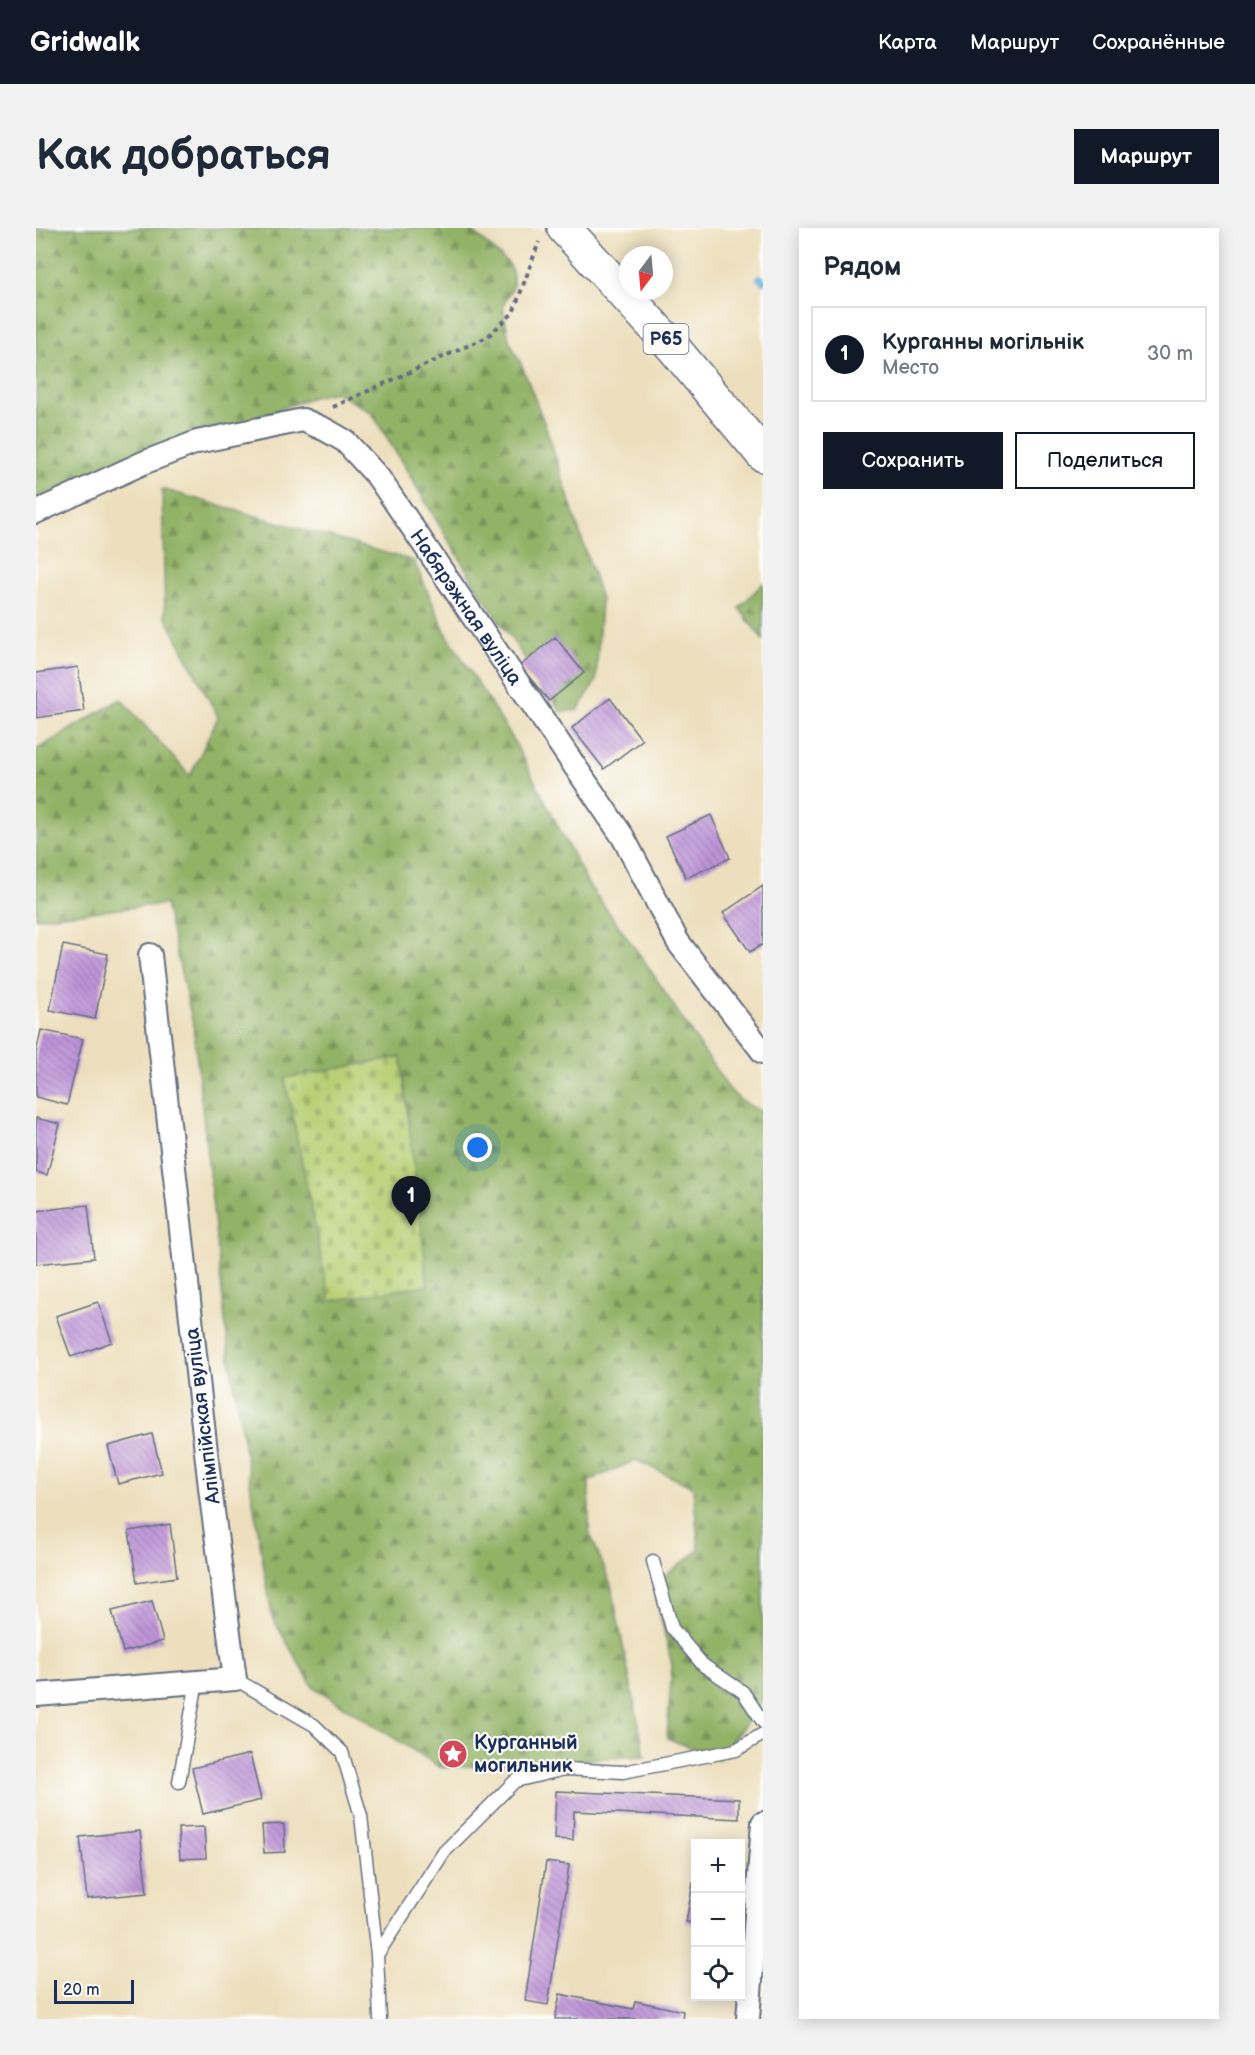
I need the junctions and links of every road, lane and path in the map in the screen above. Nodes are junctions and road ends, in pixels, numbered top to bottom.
1 (553, 232) edge
2 (303, 420) junction
3 (763, 455) edge
4 (36, 512) edge
5 (150, 955) dead end
6 (763, 1052) edge
7 (653, 1561) dead end
8 (235, 1679) junction
9 (197, 1681) junction
10 (36, 1695) edge
11 (763, 1722) edge
12 (763, 1734) edge
13 (179, 1782) dead end
14 (763, 1823) edge
15 (376, 1955) junction
16 (380, 2019) edge
17 (748, 2019) edge

1 - 2 path
1 - 3 main road, Р65
2 - 4 street
2 - 6 street, Набярэжная вуліца
5 - 8 street, Алімпійская вуліца
7 - 11 lane
8 - 9 street
8 - 15 lane
9 - 10 street
9 - 13 lane
12 - 15 lane
14 - 17 street
15 - 16 lane

